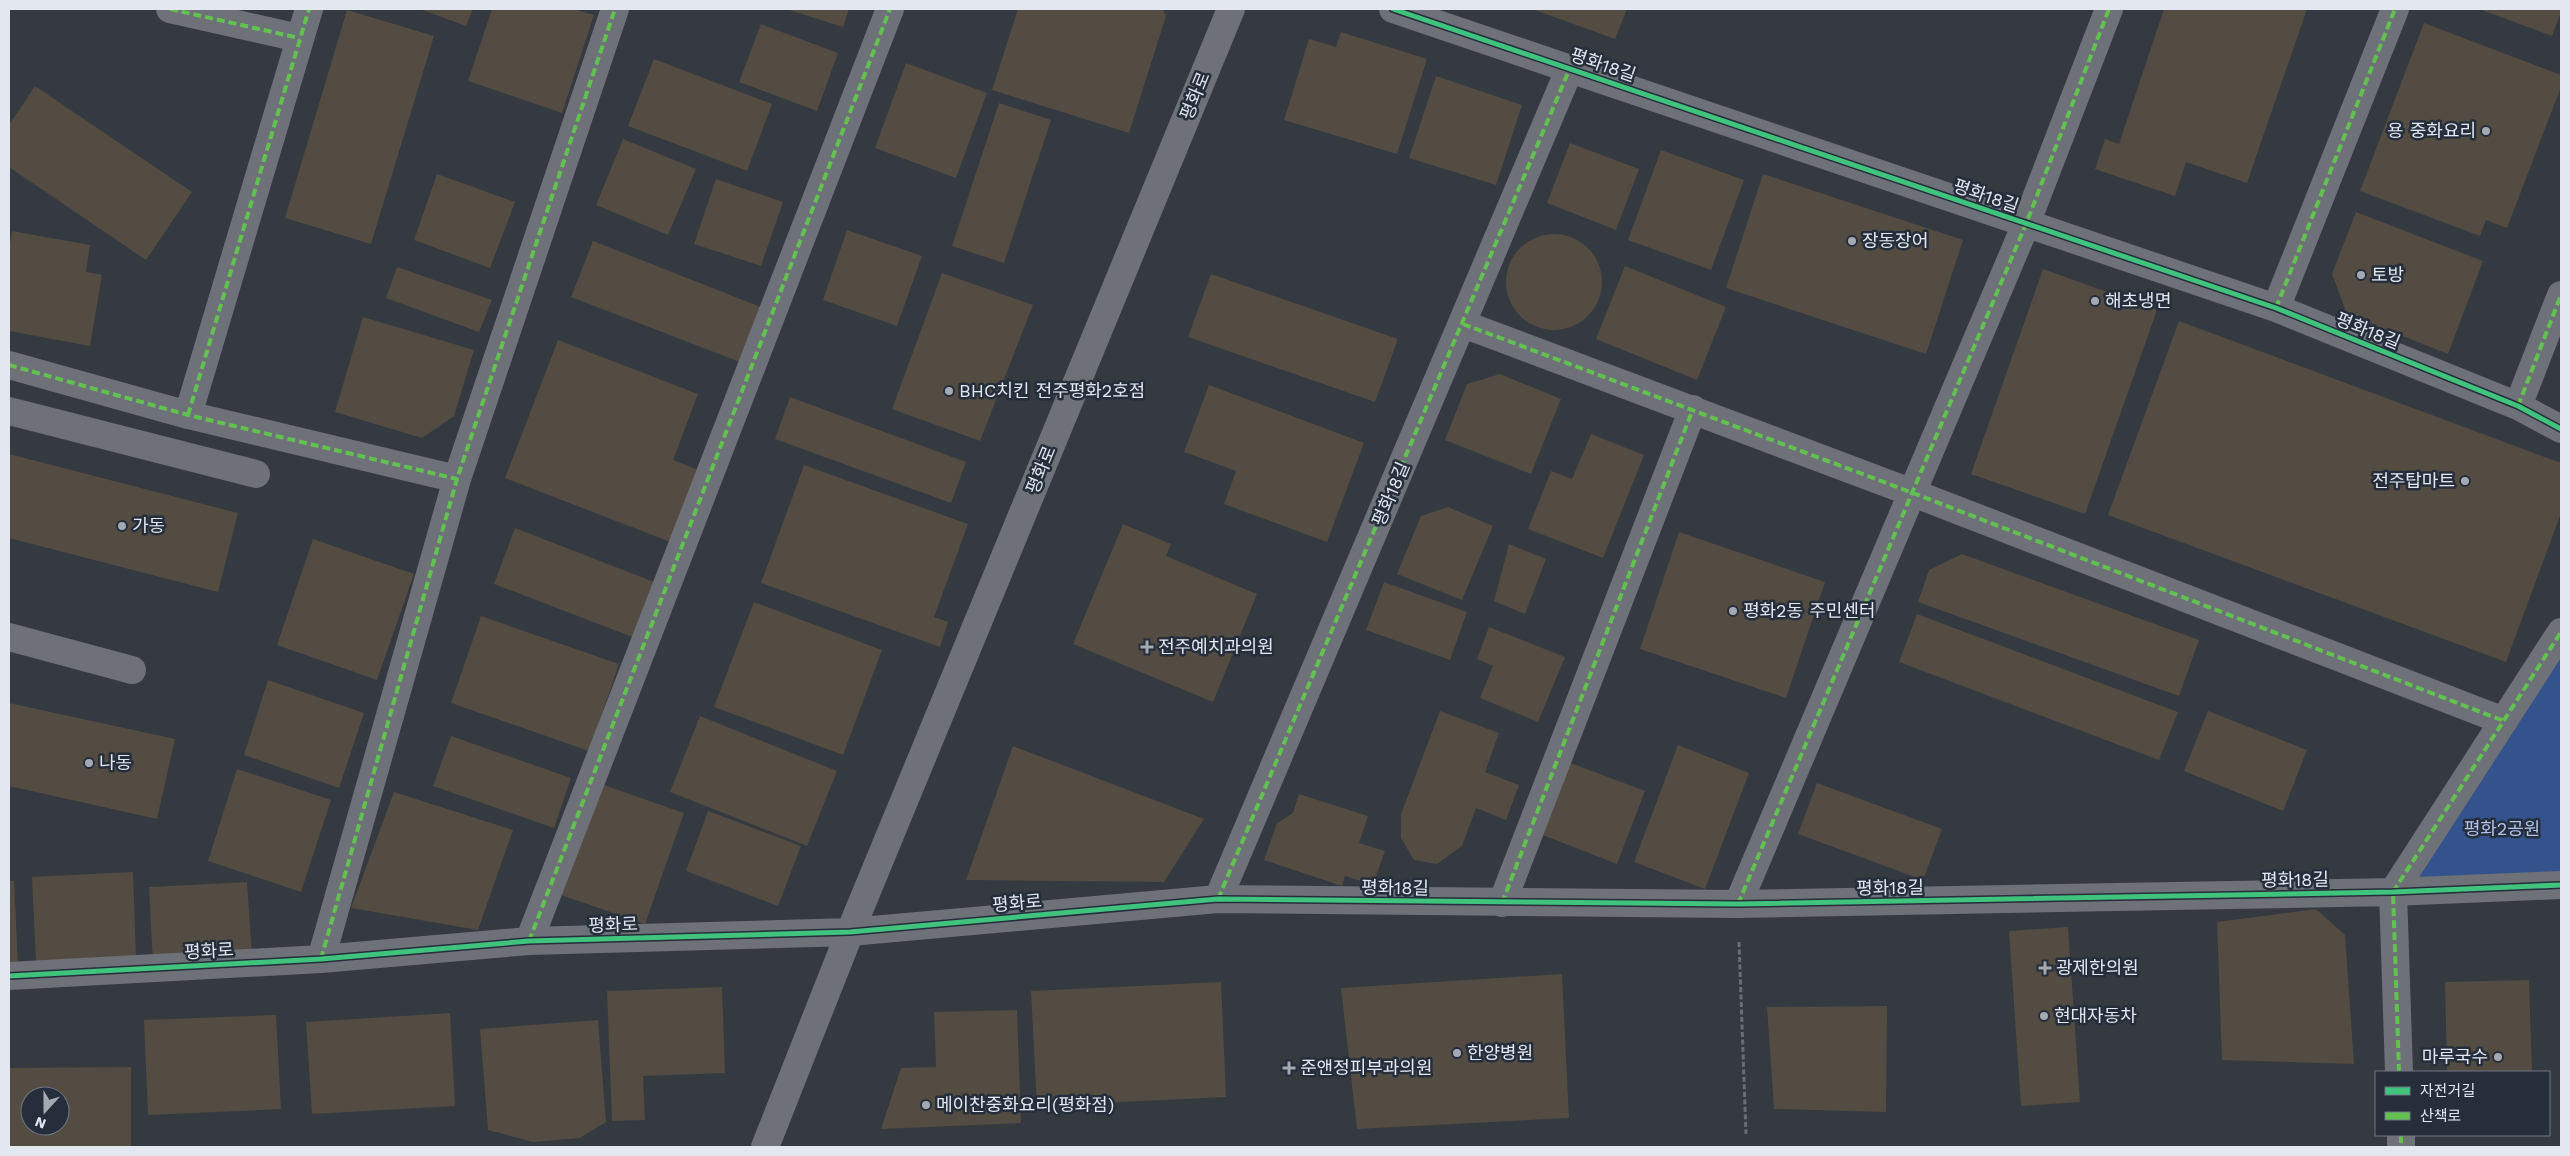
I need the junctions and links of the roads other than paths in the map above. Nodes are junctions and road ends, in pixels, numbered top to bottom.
1 (170, 9) edge
2 (309, 9) edge
3 (615, 9) edge
4 (890, 9) edge
5 (1231, 9) edge
6 (1393, 9) edge
7 (2109, 9) edge
8 (2395, 9) edge
9 (299, 38) junction
10 (1570, 68) junction
11 (2026, 224) junction
12 (2561, 295) edge
13 (2276, 308) junction
14 (1463, 324) junction
15 (9, 365) edge
16 (2518, 406) junction
17 (1693, 409) junction
18 (9, 411) edge
19 (188, 415) junction
20 (2561, 430) edge
21 (256, 474) dead end
22 (457, 478) junction
23 (1913, 493) junction
24 (2561, 632) edge
25 (9, 637) edge
26 (132, 670) dead end
27 (2504, 721) junction
28 (2561, 885) edge
29 (2393, 892) junction
30 (1218, 899) junction
31 (1502, 903) junction
32 (1738, 904) junction
33 (850, 932) junction
34 (529, 941) junction
35 (321, 959) junction
36 (9, 976) edge
37 (2399, 1071) edge
38 (764, 1147) edge

1 - 9 street
2 - 9 street
3 - 22 street
4 - 34 street
5 - 33 street, 평화로
6 - 10 street, 평화18길
7 - 11 street, 평화18길
8 - 13 street
9 - 19 street
10 - 11 street, 평화18길
10 - 14 street, 평화18길
11 - 13 street, 평화18길
11 - 23 street, 평화18길
12 - 16 street
13 - 16 street, 평화18길
14 - 17 street
14 - 30 street, 평화18길
15 - 19 street
16 - 20 street, 평화18길
17 - 23 street
17 - 31 street
18 - 21 street
19 - 22 street
22 - 35 street
23 - 27 street
23 - 32 street, 평화18길
24 - 27 street
25 - 26 street
27 - 29 street
28 - 29 street, 평화18길
29 - 32 street, 평화18길
29 - 37 street
30 - 31 street, 평화18길
30 - 33 street, 평화로
31 - 32 street, 평화18길
33 - 34 street, 평화로
33 - 38 street, 평화로
34 - 35 street, 평화로
35 - 36 street, 평화로

